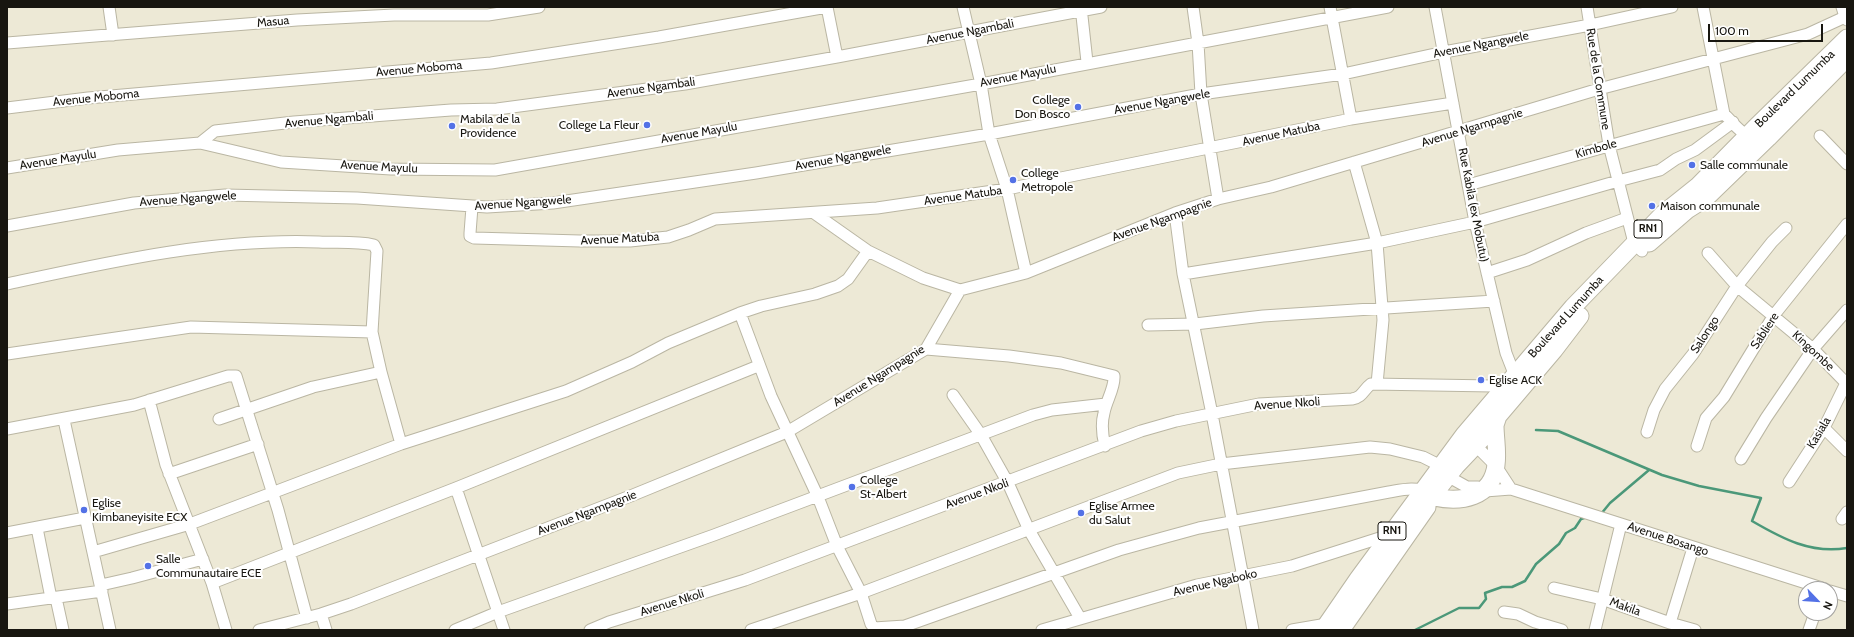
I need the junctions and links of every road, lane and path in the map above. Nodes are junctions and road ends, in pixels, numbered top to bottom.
1 (109, 7) edge
2 (539, 7) edge
3 (827, 7) edge
4 (963, 7) edge
5 (1101, 7) edge
6 (1193, 7) edge
7 (1388, 7) edge
8 (1435, 7) edge
9 (1587, 7) edge
10 (1672, 7) edge
11 (1703, 7) edge
12 (1081, 9) edge
13 (1331, 12) edge
14 (1845, 15) edge
15 (1590, 25) junction
16 (969, 32) junction
17 (113, 35) junction
18 (1847, 38) edge
19 (7, 43) edge
20 (1198, 43) junction
21 (1444, 52) junction
22 (837, 57) junction
23 (1847, 58) edge
24 (1712, 59) junction
25 (1087, 62) junction
26 (1343, 74) junction
27 (981, 84) junction
28 (1600, 89) junction
29 (1201, 94) junction
30 (1453, 103) junction
31 (7, 108) edge
32 (1724, 114) junction
33 (1351, 119) junction
34 (1733, 122) junction
35 (1751, 131) junction
36 (1459, 132) junction
37 (989, 134) junction
38 (1820, 136) dead end
39 (1768, 138) junction
40 (200, 143) junction
41 (1609, 145) junction
42 (1209, 149) junction
43 (1354, 162) junction
44 (1847, 164) edge
45 (7, 168) edge
46 (1618, 181) junction
47 (1468, 185) junction
48 (1007, 189) junction
49 (1218, 199) junction
50 (472, 207) junction
51 (814, 213) junction
52 (1175, 213) junction
53 (1627, 218) junction
54 (1475, 222) junction
55 (1847, 224) edge
56 (7, 226) edge
57 (1786, 228) dead end
58 (1377, 243) junction
59 (1638, 247) junction
60 (868, 251) junction
61 (1708, 253) dead end
62 (1026, 273) junction
63 (1487, 273) junction
64 (1183, 274) junction
65 (7, 284) edge
66 (1737, 286) junction
67 (960, 290) junction
68 (1494, 301) junction
69 (1382, 308) junction
70 (1847, 310) edge
71 (740, 313) junction
72 (1774, 315) junction
73 (1195, 324) junction
74 (1148, 325) dead end
75 (372, 332) junction
76 (1812, 349) junction
77 (926, 350) junction
78 (7, 354) edge
79 (758, 366) junction
80 (381, 372) junction
81 (1512, 377) junction
82 (1847, 383) edge
83 (1372, 385) junction
84 (1493, 386) dead end
85 (953, 395) dead end
86 (149, 400) junction
87 (1106, 404) junction
88 (247, 410) junction
89 (1482, 413) junction
90 (1212, 414) junction
91 (219, 419) dead end
92 (64, 420) junction
93 (1495, 425) junction
94 (1824, 428) junction
95 (7, 430) edge
96 (787, 432) junction
97 (1647, 432) dead end
98 (981, 435) junction
99 (1470, 440) junction
100 (258, 444) junction
101 (401, 444) junction
102 (1104, 446) junction
103 (1698, 446) dead end
104 (1847, 450) edge
105 (1741, 459) dead end
106 (1221, 464) junction
107 (1496, 466) junction
108 (1445, 473) junction
109 (169, 474) junction
110 (1789, 482) dead end
111 (1008, 483) junction
112 (456, 488) junction
113 (1510, 489) junction
114 (272, 491) junction
115 (1485, 491) junction
116 (1428, 493) junction
117 (818, 496) junction
118 (85, 518) junction
119 (1232, 522) junction
120 (190, 524) junction
121 (1621, 524) junction
122 (37, 528) junction
123 (1029, 530) junction
124 (7, 533) edge
125 (1389, 536) junction
126 (837, 546) junction
127 (1693, 548) junction
128 (93, 552) junction
129 (291, 552) junction
130 (478, 555) junction
131 (203, 559) junction
132 (1053, 573) junction
133 (1242, 577) junction
134 (1798, 581) edge
135 (212, 583) junction
136 (101, 588) junction
137 (1554, 588) dead end
138 (861, 593) junction
139 (53, 598) junction
140 (1602, 599) junction
141 (7, 604) edge
142 (498, 612) junction
143 (1504, 612) dead end
144 (321, 614) junction
145 (308, 618) junction
146 (1080, 618) junction
147 (1670, 623) junction
148 (1330, 628) edge
149 (873, 629) edge
150 (1557, 629) edge
151 (62, 630) edge
152 (110, 630) edge
153 (226, 630) edge
154 (259, 630) edge
155 (326, 630) edge
156 (455, 630) edge
157 (504, 630) edge
158 (590, 630) edge
159 (751, 630) edge
160 (1042, 630) edge
161 (1253, 630) edge
162 (1292, 630) edge
163 (1595, 630) edge
164 (1695, 630) edge

1 - 17 street
2 - 17 street, Masua
3 - 22 street
3 - 31 street, Avenue Moboma
4 - 16 street
5 - 12 street, Avenue Ngambali
6 - 20 street
7 - 13 street, Avenue Mayulu
8 - 21 street, Rue Kabila (ex Mobutu)
9 - 15 street, Rue de la Commune
10 - 15 street, Avenue Ngangwele
11 - 24 street
12 - 16 street, Avenue Ngambali
12 - 25 street
13 - 20 street, Avenue Mayulu
13 - 26 street
14 - 24 street, Avenue Ngampagnie
15 - 21 street, Avenue Ngangwele
15 - 28 street, Rue de la Commune
16 - 22 street, Avenue Ngambali
16 - 27 street
17 - 19 street, Masua
18 - 35 highway, Boulevard Lumumba / RN1
20 - 25 street, Avenue Mayulu
20 - 29 street
21 - 26 street, Avenue Ngangwele
21 - 30 street, Rue Kabila (ex Mobutu)
22 - 40 street, Avenue Ngambali
23 - 39 highway, Boulevard Lumumba / RN1
24 - 28 street, Avenue Ngampagnie
24 - 32 street
25 - 27 street, Avenue Mayulu
26 - 29 street, Avenue Ngangwele
26 - 33 street
27 - 37 street
27 - 40 street, Avenue Mayulu
28 - 36 street, Avenue Ngampagnie
28 - 41 street, Rue de la Commune
29 - 37 street, Avenue Ngangwele
29 - 42 street
30 - 33 street, Avenue Matuba
30 - 36 street, Rue Kabila (ex Mobutu)
32 - 34 street
32 - 41 street, Kimbole
33 - 42 street, Avenue Matuba
34 - 35 street
34 - 46 street
35 - 39 highway
35 - 59 highway, Boulevard Lumumba / RN1
36 - 43 street, Avenue Ngampagnie
36 - 47 street, Rue Kabila (ex Mobutu)
37 - 48 street
37 - 50 street, Avenue Ngangwele
38 - 44 street
39 - 59 highway, Boulevard Lumumba / RN1
40 - 45 street, Avenue Mayulu
41 - 46 street, Rue de la Commune
41 - 47 street, Kimbole
42 - 48 street, Avenue Matuba
42 - 49 street
43 - 49 street, Avenue Ngampagnie
43 - 58 street
46 - 53 street, Rue de la Commune
46 - 54 street
47 - 54 street, Rue Kabila (ex Mobutu)
48 - 51 street, Avenue Matuba
48 - 62 street
49 - 52 street, Avenue Ngampagnie
50 - 51 street, Avenue Matuba
50 - 56 street, Avenue Ngangwele
51 - 60 street
52 - 62 street, Avenue Ngampagnie
52 - 64 street
53 - 59 street, Rue de la Commune
53 - 63 street
54 - 58 street
54 - 63 street, Rue Kabila (ex Mobutu)
55 - 72 street, Sabliere
57 - 66 street, Salongo
58 - 64 street
58 - 69 street
59 - 81 highway, Boulevard Lumumba / RN1
59 - 93 highway, Boulevard Lumumba / RN1
60 - 67 street
60 - 71 street
61 - 66 street, Kingombe
62 - 67 street, Avenue Ngampagnie
63 - 68 street, Rue Kabila (ex Mobutu)
64 - 73 street
65 - 75 street
66 - 72 street, Kingombe
66 - 97 street, Salongo
67 - 77 street, Avenue Ngampagnie
68 - 69 street
68 - 81 street, Rue Kabila (ex Mobutu)
69 - 73 street
69 - 83 street
70 - 76 street
71 - 79 street
71 - 101 street
72 - 76 street, Kingombe
72 - 103 street, Sabliere
73 - 74 street
73 - 90 street
75 - 78 street
75 - 80 street
76 - 82 street, Kingombe
76 - 105 street
77 - 87 street
77 - 96 street, Avenue Ngampagnie
79 - 96 street
79 - 112 street
80 - 88 street
80 - 101 street
81 - 89 highway, Boulevard Lumumba / RN1
82 - 94 street, Kasiala
83 - 84 street
83 - 90 street, Avenue Nkoli
85 - 98 street
86 - 88 street
86 - 92 street
86 - 109 street
87 - 98 street
87 - 102 street
88 - 91 street
88 - 100 street
89 - 93 highway
89 - 99 highway, Boulevard Lumumba / RN1
90 - 102 street, Avenue Nkoli
90 - 106 street
92 - 95 street
92 - 118 street
93 - 99 highway, Boulevard Lumumba / RN1
93 - 107 highway
94 - 104 street
94 - 110 street, Kasiala
96 - 117 street
96 - 130 street, Avenue Ngampagnie
98 - 111 street
98 - 117 street
99 - 107 street
99 - 108 highway, Boulevard Lumumba / RN1
100 - 109 street
100 - 114 street
101 - 114 street
102 - 111 street, Avenue Nkoli
106 - 108 street
106 - 119 street
106 - 123 street
107 - 113 street
107 - 115 highway
108 - 115 street
108 - 116 highway, Boulevard Lumumba / RN1
109 - 120 street
111 - 123 street
111 - 126 street, Avenue Nkoli
112 - 129 street
112 - 130 street
113 - 115 street
113 - 121 street, Avenue Bosango
114 - 120 street
114 - 129 street
115 - 116 highway
116 - 119 street
116 - 125 highway, Boulevard Lumumba / RN1
116 - 148 highway, Boulevard Lumumba / RN1
117 - 126 street
117 - 142 street
118 - 122 street
118 - 128 street
119 - 132 street
119 - 133 street
120 - 128 street
120 - 131 street
121 - 127 street, Avenue Bosango
121 - 140 street
122 - 124 street
122 - 139 street
123 - 132 street
123 - 138 street
125 - 133 street, Avenue Ngaboko
125 - 148 highway, Boulevard Lumumba / RN1
126 - 138 street
126 - 158 street, Avenue Nkoli
127 - 134 street, Avenue Bosango
127 - 147 street
128 - 136 street
129 - 135 street
129 - 145 street
130 - 142 street
130 - 144 street, Avenue Ngampagnie
131 - 135 street
131 - 136 street
132 - 146 street
132 - 149 street
133 - 146 street, Avenue Ngaboko
133 - 161 street
135 - 153 street
136 - 139 street
136 - 152 street
137 - 140 street, Makila
138 - 149 street
138 - 159 street
139 - 141 street
139 - 151 street
140 - 147 street, Makila
140 - 163 street
142 - 156 street
142 - 157 street
143 - 150 street
144 - 145 street, Avenue Ngampagnie
144 - 155 street
145 - 154 street, Avenue Ngampagnie
146 - 160 street, Avenue Ngaboko
147 - 164 street, Makila
148 - 162 street

